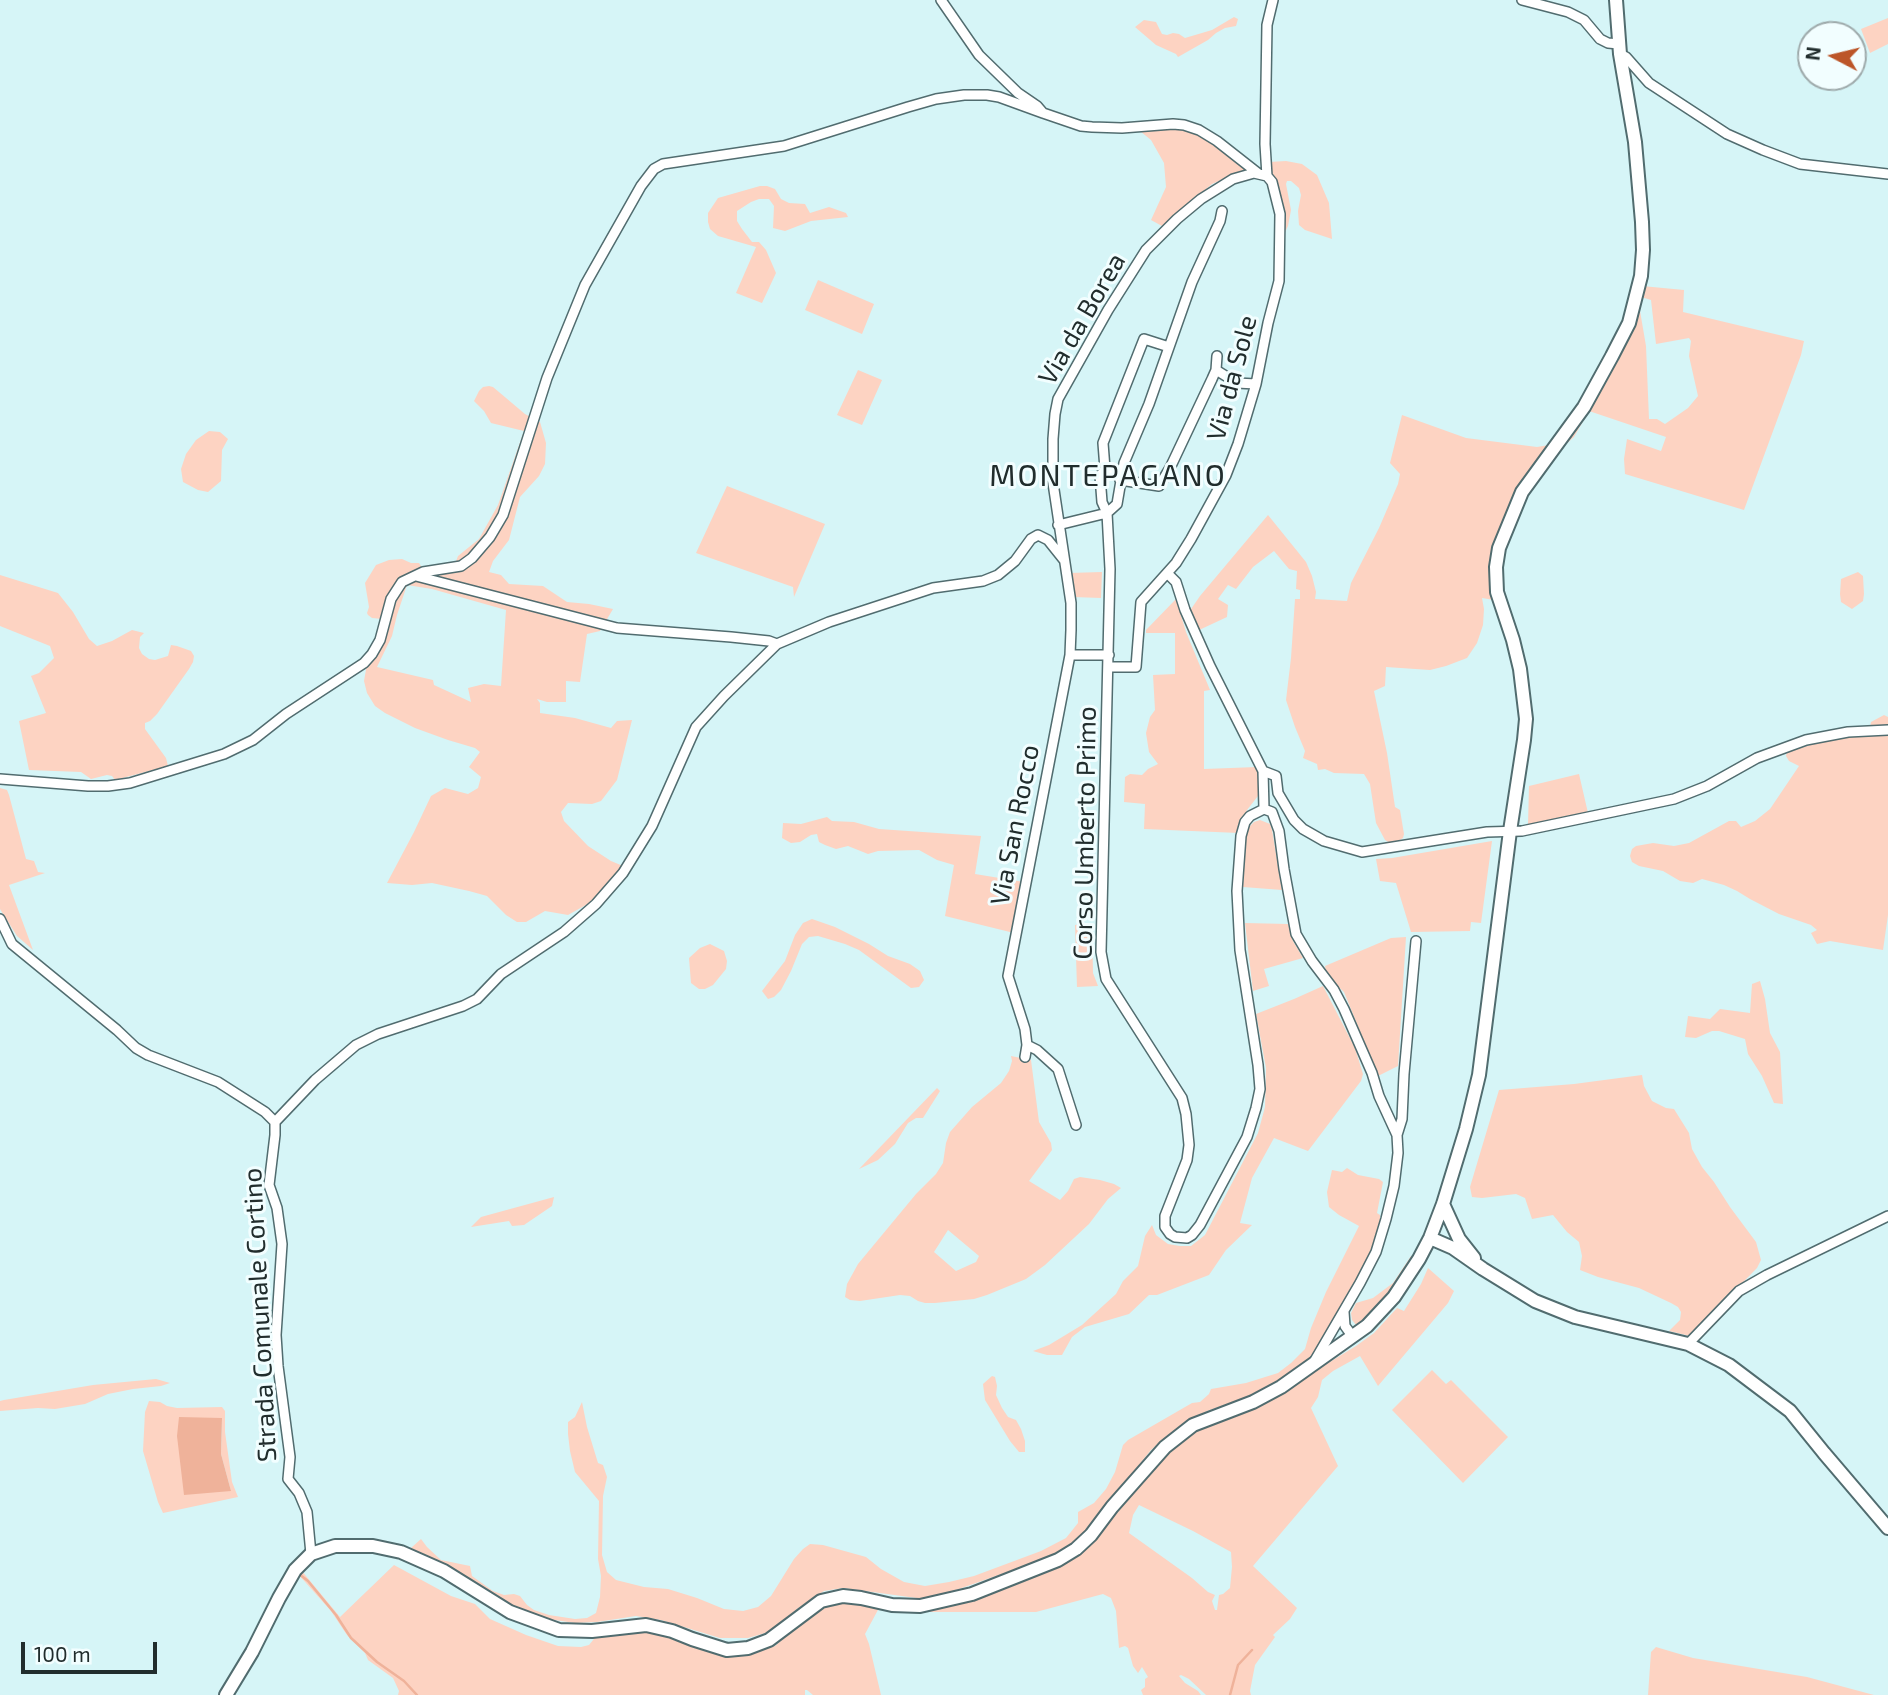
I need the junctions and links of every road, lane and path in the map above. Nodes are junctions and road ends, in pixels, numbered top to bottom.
1 (941, 0) edge
2 (1273, 0) edge
3 (1522, 0) edge
4 (1616, 0) edge
5 (1619, 49) junction
6 (1042, 113) junction
7 (1888, 174) edge
8 (1263, 175) junction
9 (1222, 211) dead end
10 (1169, 347) junction
11 (1217, 356) dead end
12 (1216, 370) junction
13 (1255, 384) junction
14 (1105, 469) junction
15 (1122, 480) junction
16 (1107, 513) junction
17 (1058, 524) junction
18 (1064, 560) junction
19 (1167, 573) junction
20 (416, 576) junction
21 (1071, 598) joint
22 (777, 644) junction
23 (1070, 655) junction
24 (1109, 655) junction
25 (1109, 667) junction
26 (1888, 730) edge
27 (1263, 771) junction
28 (0, 779) edge
29 (1264, 809) junction
30 (1510, 831) junction
31 (0, 919) edge
32 (1416, 941) dead end
33 (1027, 1045) junction
34 (1025, 1057) dead end
35 (275, 1122) junction
36 (1076, 1125) dead end
37 (1397, 1135) junction
38 (1443, 1204) junction
39 (1888, 1216) edge
40 (1430, 1238) junction
41 (1483, 1269) junction
42 (1344, 1310) junction
43 (1348, 1340) junction
44 (1688, 1344) junction
45 (1313, 1364) junction
46 (1888, 1528) edge
47 (311, 1554) junction
48 (226, 1695) edge

1 - 6 street
2 - 8 street
3 - 5 street
4 - 5 main road
5 - 7 street
5 - 30 main road
6 - 8 street
6 - 20 street
8 - 13 street, Via da Sole
8 - 17 street, Via da Borea
9 - 10 street
10 - 14 street, Corso Umberto Primo
10 - 15 street
11 - 12 street
12 - 13 street
12 - 15 street
13 - 19 street, Via da Sole
14 - 15 street
14 - 16 street, Corso Umberto Primo
15 - 16 street
16 - 17 street
16 - 24 street, Corso Umberto Primo
17 - 18 street, Via da Borea
18 - 21 street, Via da Borea
18 - 22 street
19 - 25 street, Via da Sole
19 - 27 street
20 - 22 street
20 - 28 street
21 - 23 street, Via San Rocco
22 - 35 street
23 - 24 street
23 - 33 street, Via San Rocco
24 - 25 street, Corso Umberto Primo
25 - 29 street, Corso Umberto Primo
26 - 30 street
27 - 29 street
27 - 30 street
29 - 37 street
30 - 38 main road
31 - 35 street
32 - 37 street
33 - 34 street, Via San Rocco
33 - 36 street
35 - 47 street, Strada Comunale Cortino
37 - 42 street
38 - 40 main road
38 - 41 main road
39 - 44 street
40 - 41 main road
40 - 43 main road
41 - 44 main road
42 - 43 street
42 - 45 street
43 - 45 main road
44 - 46 main road
45 - 47 main road
47 - 48 main road

